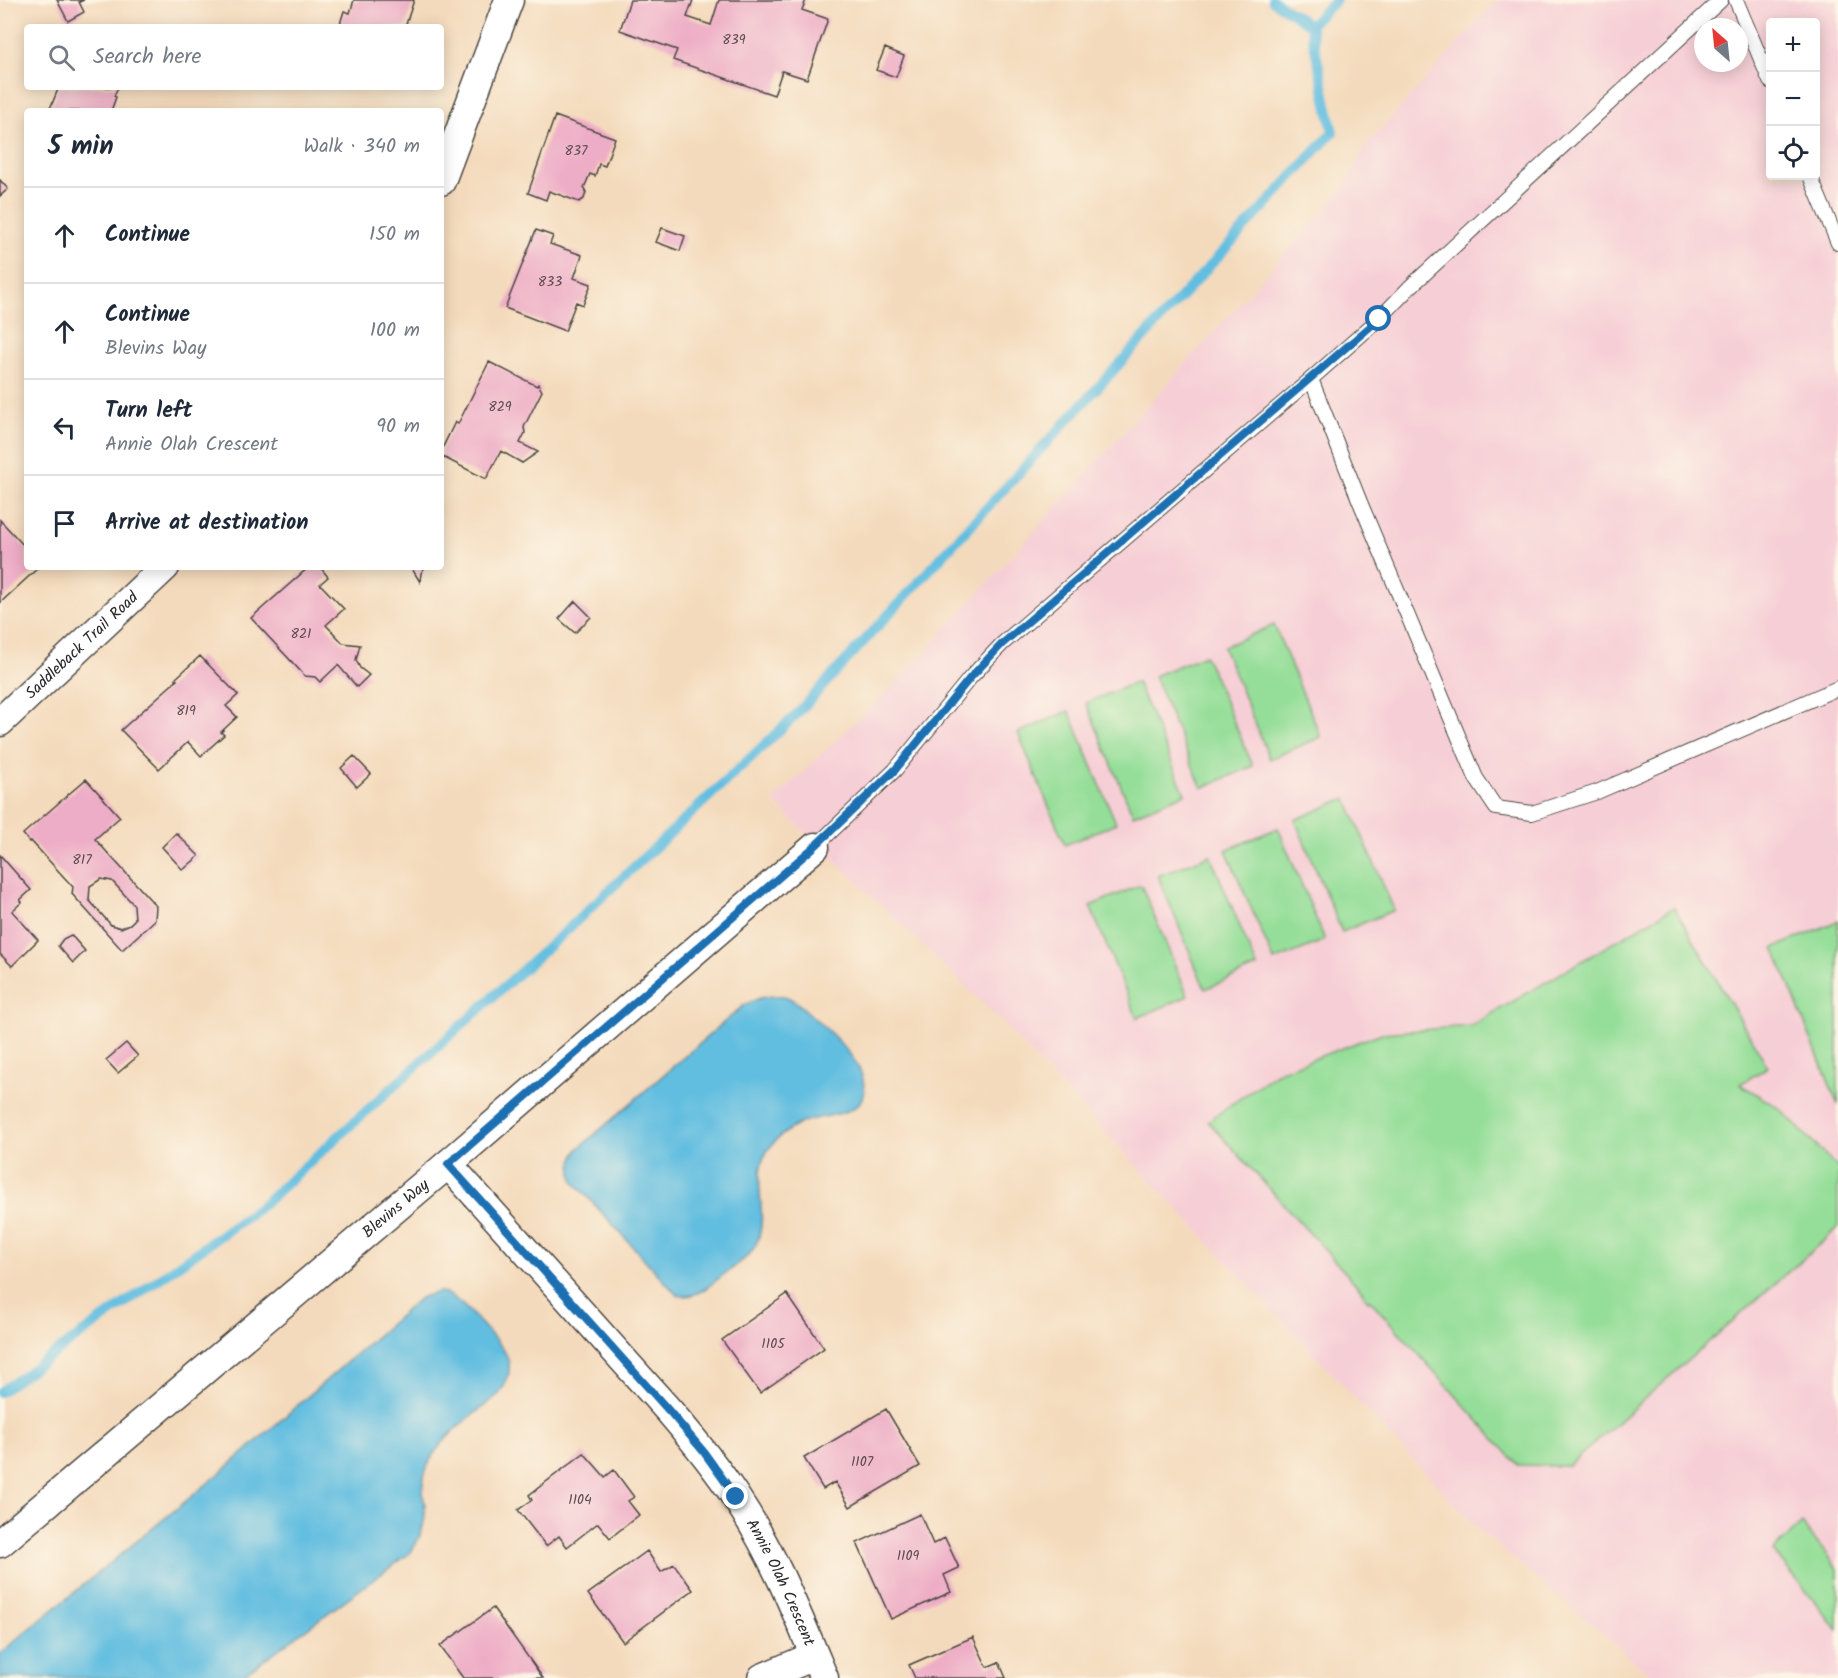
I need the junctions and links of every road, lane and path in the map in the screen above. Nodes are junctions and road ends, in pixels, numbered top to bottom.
1 (509, 0) edge
2 (1721, 0) edge
3 (1737, 0) edge
4 (1766, 72) edge
5 (444, 173) edge
6 (1812, 180) edge
7 (1838, 243) edge
8 (1311, 379) junction
9 (162, 570) edge
10 (1838, 688) edge
11 (0, 722) edge
12 (814, 847) joint
13 (448, 1164) junction
14 (0, 1543) edge
15 (819, 1667) edge
16 (762, 1678) edge

1 - 5 street
2 - 8 lane
3 - 4 lane
6 - 7 lane
8 - 10 lane
8 - 12 lane
9 - 11 street, Saddleback Trail Road
12 - 13 street, Blevins Way
13 - 14 street, Blevins Way
13 - 15 street, Annie Olah Crescent
15 - 16 street

